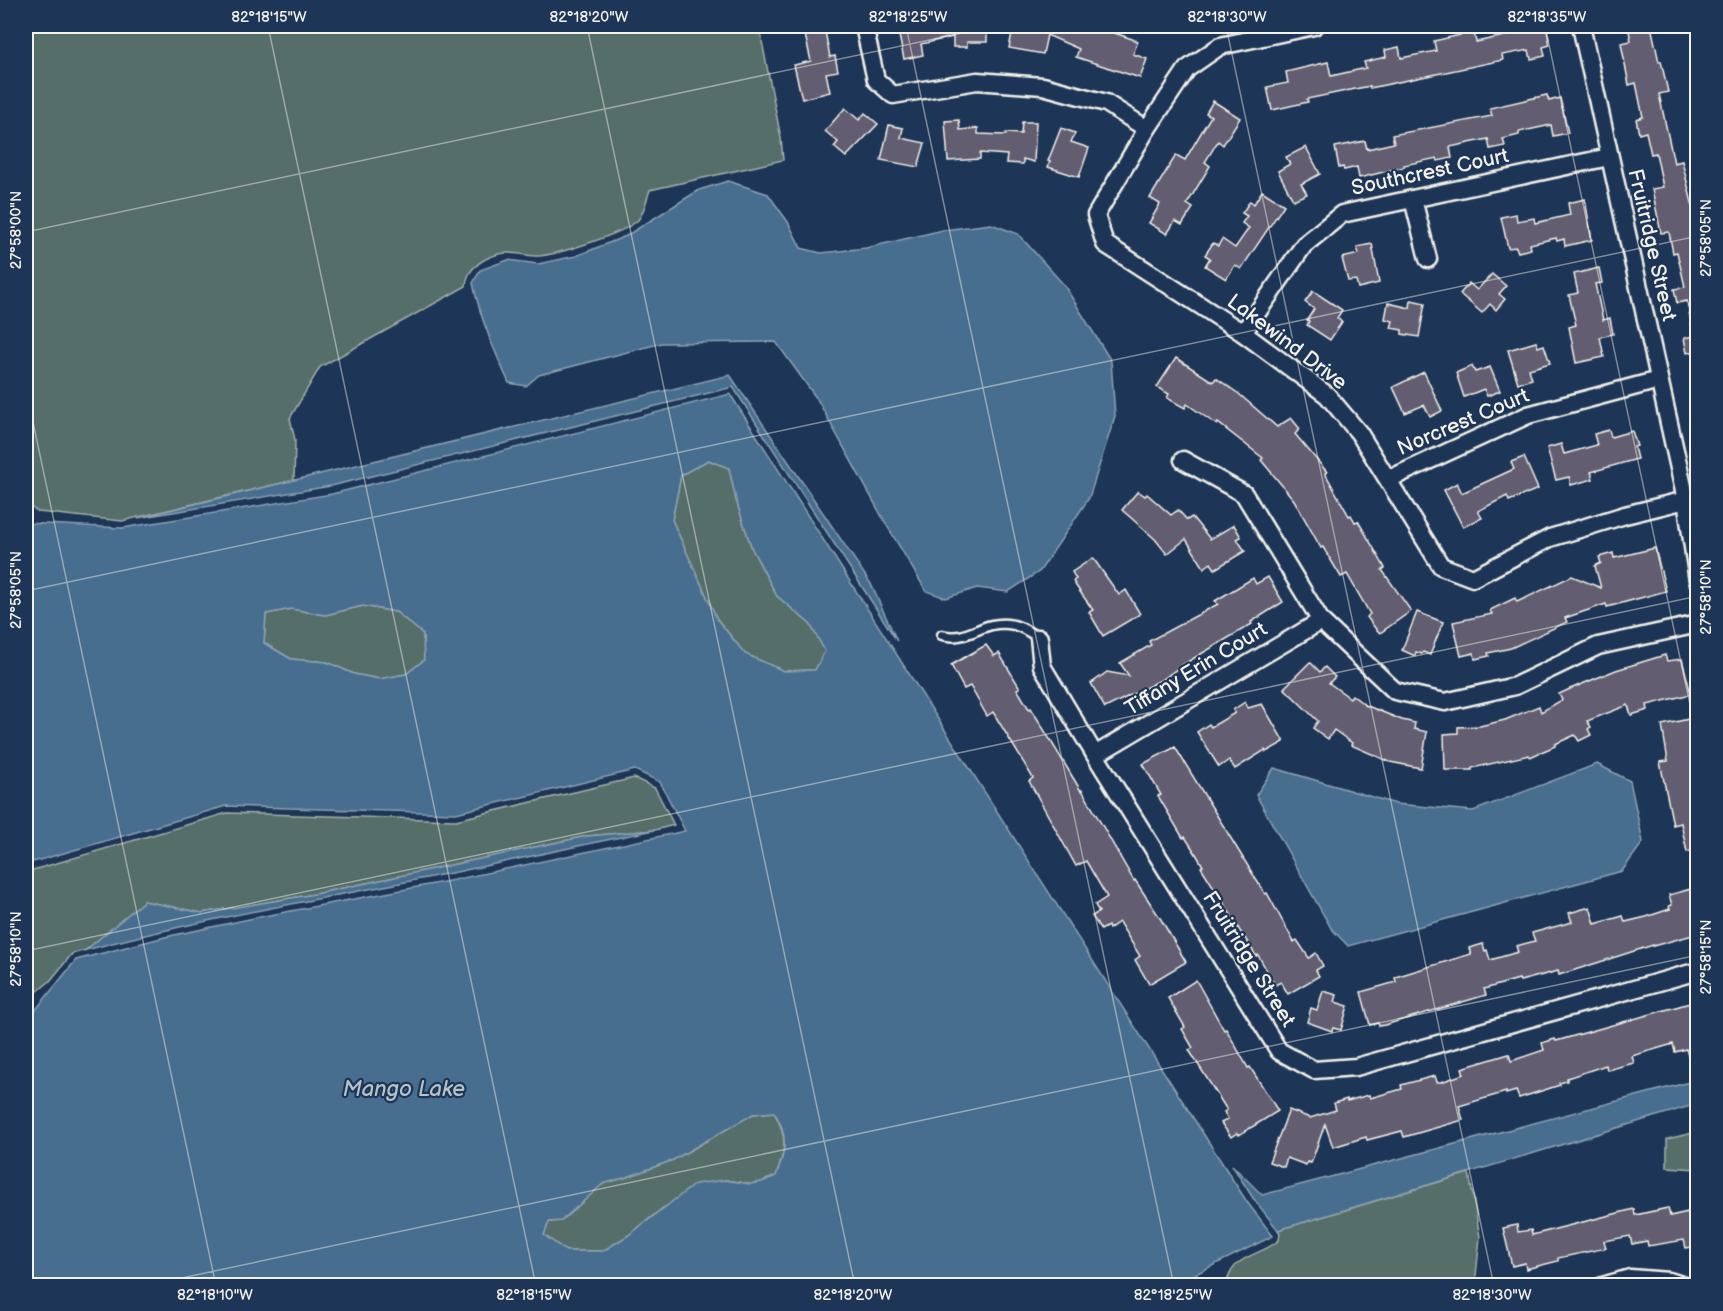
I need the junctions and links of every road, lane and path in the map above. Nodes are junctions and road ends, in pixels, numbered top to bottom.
1 (864, 26) edge
2 (1314, 26) edge
3 (1581, 26) edge
4 (1147, 129) junction
5 (1609, 157) junction
6 (1413, 199) junction
7 (1428, 260) dead end
8 (1243, 333) junction
9 (1659, 380) junction
10 (1183, 460) dead end
11 (1389, 479) junction
12 (1692, 499) edge
13 (1698, 581) edge
14 (1321, 621) junction
15 (1698, 624) edge
16 (942, 635) dead end
17 (1040, 638) joint
18 (1095, 755) junction
19 (1698, 971) edge
20 (1602, 1286) edge
21 (1686, 1286) edge

1 - 4 street
2 - 4 street, Lakewind Drive
3 - 5 street, Fruitridge Street
4 - 8 street, Lakewind Drive
5 - 6 street, Southcrest Court
5 - 9 street, Fruitridge Street
6 - 7 street
6 - 8 street, Southcrest Court
8 - 11 street, Lakewind Drive
9 - 11 street, Norcrest Court
9 - 12 street, Fruitridge Street
10 - 14 street
11 - 12 street, Lakewind Drive
12 - 13 street, Fruitridge Street
14 - 15 street
14 - 18 street, Tiffany Erin Court
16 - 17 lane
17 - 18 street, Fruitridge Street
18 - 19 street, Fruitridge Street
20 - 21 street

